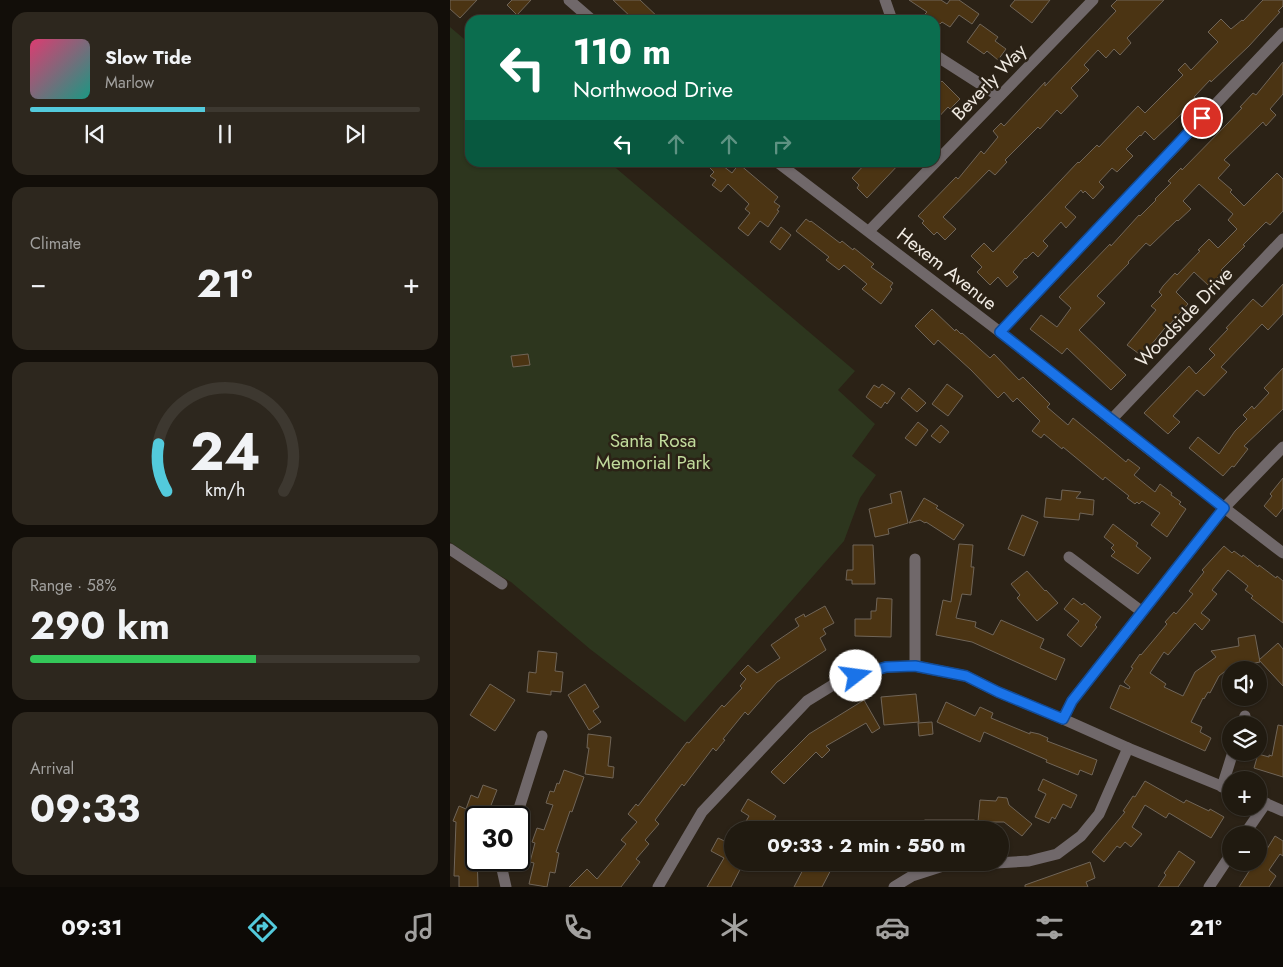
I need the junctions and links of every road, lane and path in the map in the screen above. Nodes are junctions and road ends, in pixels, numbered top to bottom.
1 (569, 0) edge
2 (885, 0) edge
3 (1093, 0) edge
4 (586, 15) edge
5 (890, 15) edge
6 (1283, 33) edge
7 (940, 58) edge
8 (999, 96) junction
9 (940, 157) edge
10 (784, 167) edge
11 (931, 167) edge
12 (869, 231) junction
13 (1283, 239) edge
14 (1000, 332) junction
15 (1111, 420) junction
16 (1283, 447) edge
17 (1224, 508) junction
18 (450, 549) edge
19 (1283, 553) edge
20 (1069, 557) dead end
21 (915, 559) dead end
22 (502, 584) dead end
23 (1141, 611) junction
24 (915, 666) junction
25 (1063, 719) junction
26 (542, 736) dead end
27 (1128, 748) junction
28 (1222, 786) edge
29 (1267, 804) edge
30 (520, 806) edge
31 (1283, 811) edge
32 (1222, 868) edge
33 (502, 871) edge
34 (506, 887) edge
35 (658, 887) edge
36 (894, 887) edge
37 (1209, 887) edge

1 - 4 street
2 - 5 street
3 - 8 street, Beverly Way
6 - 14 street
7 - 8 street
8 - 9 street, Beverly Way
10 - 12 street, Hexem Avenue
11 - 12 street, Beverly Way
12 - 14 street, Hexem Avenue
13 - 15 street, Woodside Drive
14 - 15 street, Hexem Avenue
15 - 17 street, Hexem Avenue
16 - 17 street
17 - 19 street, Hexem Avenue
17 - 23 street
18 - 22 street
20 - 23 street
21 - 24 street
23 - 25 street
24 - 25 street
24 - 35 street
25 - 27 street
26 - 30 street
27 - 28 street
27 - 36 street
29 - 31 street
32 - 37 street
33 - 34 street

